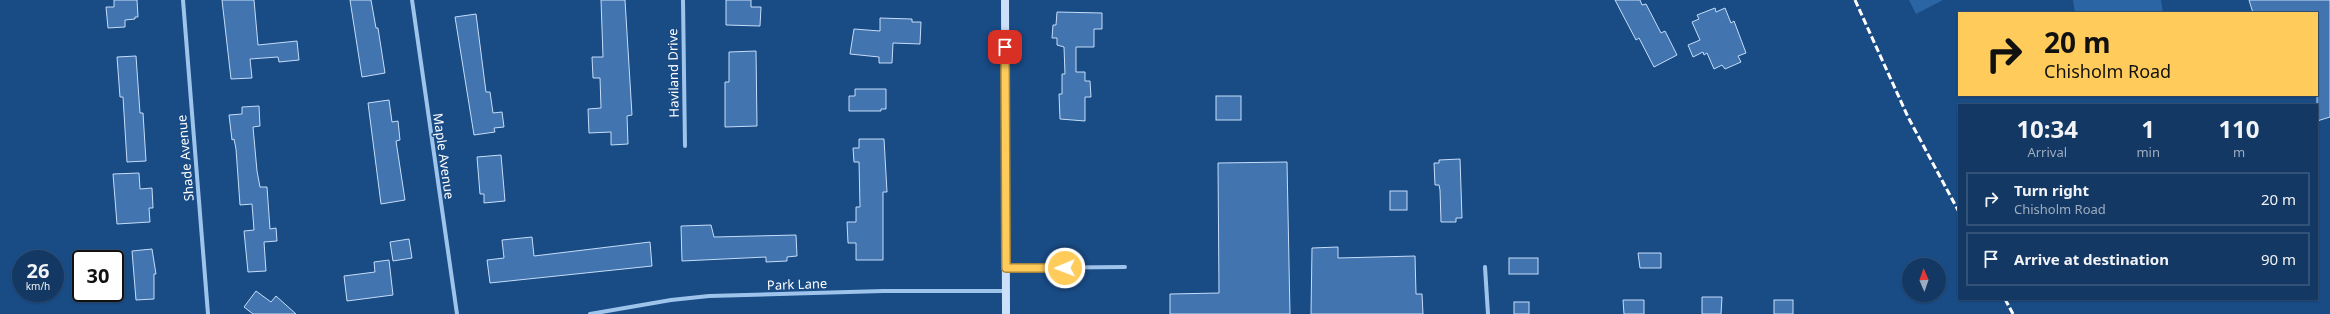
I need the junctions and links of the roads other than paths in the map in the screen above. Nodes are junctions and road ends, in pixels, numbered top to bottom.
1 (183, 0) edge
2 (412, 0) edge
3 (683, 0) edge
4 (1005, 0) edge
5 (685, 146) dead end
6 (1125, 267) dead end
7 (1485, 267) dead end
8 (1006, 268) junction
9 (1006, 291) junction
10 (208, 314) edge
11 (457, 314) edge
12 (590, 314) edge
13 (1006, 314) edge
14 (1488, 314) edge

1 - 10 street, Shade Avenue
2 - 11 street, Maple Avenue
3 - 5 street, Haviland Drive
4 - 8 main road
6 - 8 street
7 - 14 street
8 - 9 main road
9 - 12 street, Park Lane
9 - 13 main road

